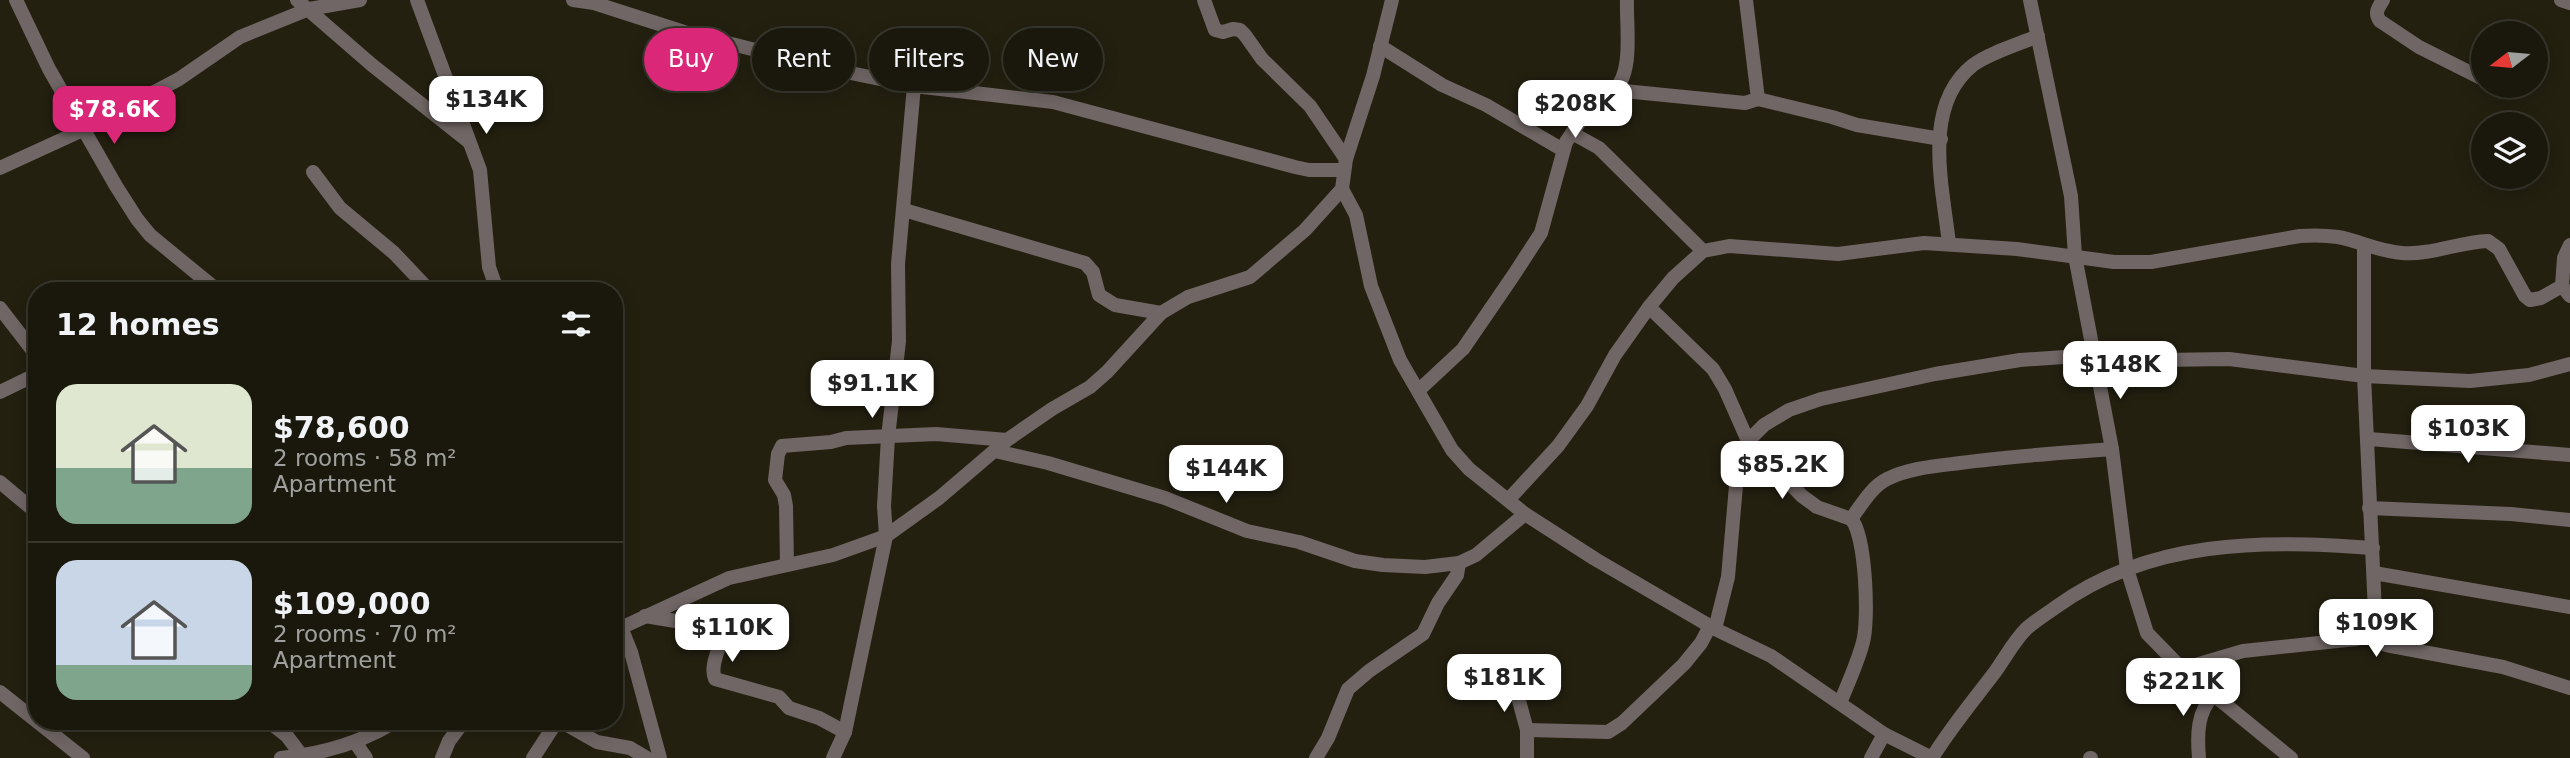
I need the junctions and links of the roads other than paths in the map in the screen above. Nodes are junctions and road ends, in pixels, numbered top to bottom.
1 (16, 0) edge
2 (297, 0) edge
3 (360, 0) edge
4 (417, 0) edge
5 (573, 0) edge
6 (1204, 0) edge
7 (1392, 0) edge
8 (1627, 0) edge
9 (1746, 0) edge
10 (2030, 0) edge
11 (2383, 0) edge
12 (2561, 0) edge
13 (2570, 3) edge
14 (309, 9) junction
15 (2038, 36) junction
16 (1380, 46) junction
17 (2471, 73) edge
18 (869, 77) edge
19 (1614, 90) junction
20 (914, 91) edge
21 (957, 91) edge
22 (1758, 99) junction
23 (1583, 117) junction
24 (85, 129) junction
25 (1572, 133) junction
26 (1941, 139) junction
27 (470, 142) junction
28 (1599, 148) junction
29 (1563, 150) junction
30 (1345, 164) junction
31 (0, 168) edge
32 (313, 172) dead end
33 (1342, 189) junction
34 (904, 210) junction
35 (1949, 244) junction
36 (2364, 246) junction
37 (2570, 246) edge
38 (1703, 251) junction
39 (2075, 256) junction
40 (207, 282) edge
41 (421, 282) edge
42 (494, 282) edge
43 (2566, 291) edge
44 (1649, 307) junction
45 (0, 308) edge
46 (1161, 313) junction
47 (28, 344) edge
48 (2093, 355) junction
49 (2570, 364) edge
50 (2364, 376) junction
51 (28, 378) edge
52 (1419, 390) junction
53 (0, 392) edge
54 (888, 438) junction
55 (2369, 439) junction
56 (1007, 440) junction
57 (1748, 442) junction
58 (2112, 449) junction
59 (995, 451) junction
60 (2570, 456) edge
61 (0, 482) edge
62 (1509, 499) junction
63 (28, 505) edge
64 (2368, 508) junction
65 (1525, 514) junction
66 (1851, 519) junction
67 (2570, 520) edge
68 (886, 536) junction
69 (2373, 548) junction
70 (1459, 563) junction
71 (787, 565) junction
72 (2127, 569) junction
73 (2374, 573) junction
74 (2570, 607) edge
75 (645, 616) junction
76 (623, 624) edge
77 (1713, 628) junction
78 (623, 633) edge
79 (2376, 633) junction
80 (1509, 664) dead end
81 (2182, 669) junction
82 (2570, 688) edge
83 (0, 692) edge
84 (2214, 695) junction
85 (1840, 703) junction
86 (28, 714) edge
87 (48, 730) edge
88 (279, 730) edge
89 (378, 730) edge
90 (457, 730) edge
91 (552, 730) edge
92 (575, 730) edge
93 (1527, 730) junction
94 (845, 732) junction
95 (1884, 734) junction
96 (355, 742) junction
97 (302, 756) junction
98 (83, 758) edge
99 (281, 758) edge
100 (366, 758) edge
101 (442, 758) edge
102 (533, 758) edge
103 (647, 758) edge
104 (660, 758) edge
105 (833, 758) edge
106 (1316, 758) edge
107 (1527, 758) edge
108 (1871, 758) edge
109 (1932, 758) edge
110 (2199, 758) edge
111 (2291, 758) edge

1 - 24 street
2 - 14 street
3 - 14 street
4 - 27 street
5 - 18 street
6 - 30 street
7 - 16 street
8 - 19 street
9 - 22 street
10 - 15 street
11 - 17 street
12 - 13 street
14 - 24 street
14 - 27 street
15 - 26 street
15 - 39 street
16 - 29 street
16 - 30 street
19 - 22 street
19 - 23 street
20 - 34 street
21 - 30 street
22 - 26 street
23 - 25 street
23 - 28 street
24 - 31 street
24 - 40 street
25 - 28 street
25 - 29 street
26 - 35 street
27 - 42 street
28 - 38 street
29 - 52 street
30 - 33 street
32 - 41 street
33 - 46 street
33 - 52 street
34 - 46 street
34 - 54 street
35 - 38 street
35 - 39 street
36 - 39 street
36 - 43 street
36 - 50 street
37 - 43 street
38 - 44 street
39 - 48 street
44 - 57 street
44 - 62 street
45 - 47 street
46 - 56 street
48 - 50 street
48 - 57 street
48 - 58 street
49 - 50 street
50 - 55 street
51 - 53 street
52 - 62 street
54 - 56 street
54 - 68 street
54 - 71 street
55 - 60 street
55 - 64 street
56 - 59 street
57 - 66 street
57 - 77 street
58 - 66 street
58 - 72 street
59 - 68 street
59 - 70 street
61 - 63 street
62 - 65 street
64 - 67 street
64 - 69 street
65 - 70 street
65 - 77 street
66 - 85 street
68 - 71 street
68 - 94 street
69 - 72 street
69 - 73 street
70 - 106 street
71 - 75 street
72 - 81 street
72 - 109 street
73 - 74 street
73 - 79 street
75 - 76 street
75 - 94 street
77 - 85 street
77 - 93 street
78 - 104 street
79 - 81 street
79 - 82 street
80 - 93 street
81 - 84 street
83 - 86 street
84 - 110 street
84 - 111 street
85 - 95 street
87 - 98 street
88 - 97 street
89 - 96 street
90 - 101 street
91 - 102 street
92 - 103 street
93 - 107 street
94 - 105 street
95 - 108 street
95 - 109 street
96 - 97 street
96 - 100 street
97 - 99 street

